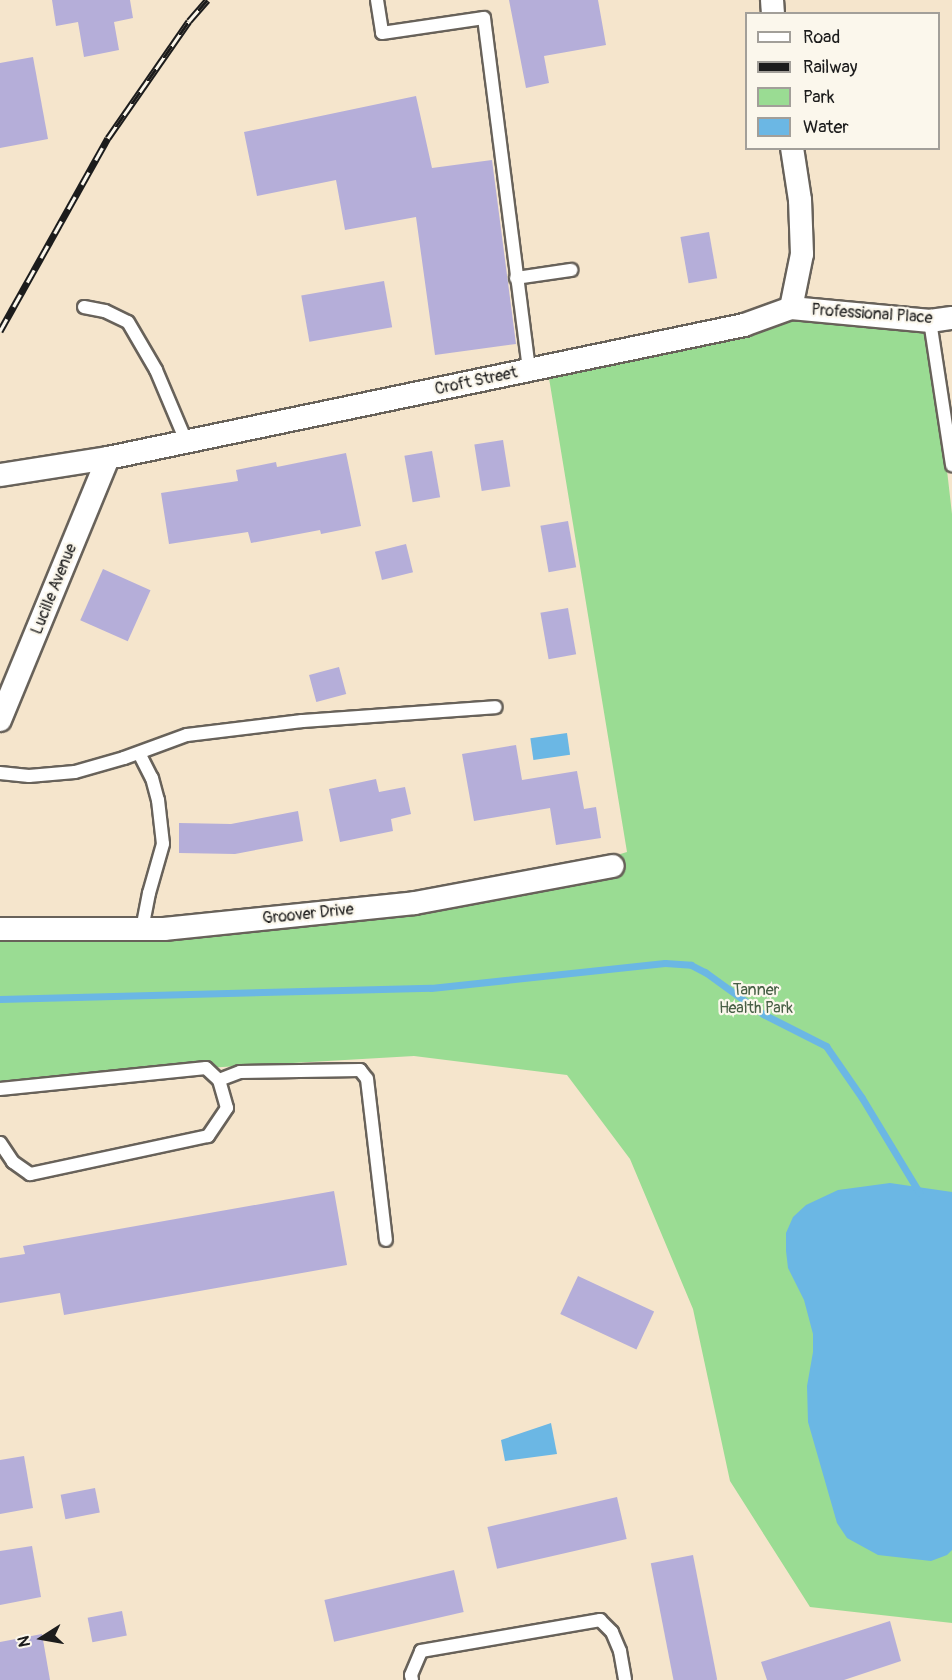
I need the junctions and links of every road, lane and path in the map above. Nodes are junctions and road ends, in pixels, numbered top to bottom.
1 (377, 0) edge
2 (792, 150) edge
3 (571, 270) dead end
4 (516, 278) junction
5 (84, 307) dead end
6 (791, 308) junction
7 (952, 318) edge
8 (930, 321) junction
9 (529, 370) junction
10 (186, 441) junction
11 (108, 458) junction
12 (952, 465) edge
13 (0, 476) edge
14 (495, 707) dead end
15 (0, 720) edge
16 (139, 753) junction
17 (0, 773) edge
18 (613, 866) dead end
19 (0, 929) edge
20 (142, 929) junction
21 (219, 1080) junction
22 (0, 1089) edge
23 (0, 1143) edge
24 (386, 1240) dead end
25 (412, 1680) edge
26 (625, 1680) edge

1 - 4 lane
2 - 6 street
3 - 4 lane
4 - 9 lane
5 - 10 lane
6 - 8 street, Professional Place
6 - 9 street, Croft Street
7 - 8 street, Professional Place
8 - 12 lane
9 - 10 street, Croft Street
10 - 11 street, Croft Street
11 - 13 street, Croft Street
11 - 15 street, Lucille Avenue
14 - 16 lane
16 - 17 lane
16 - 20 lane
18 - 20 street, Groover Drive
19 - 20 street, Groover Drive
21 - 22 lane
21 - 23 lane
21 - 24 lane
25 - 26 lane

